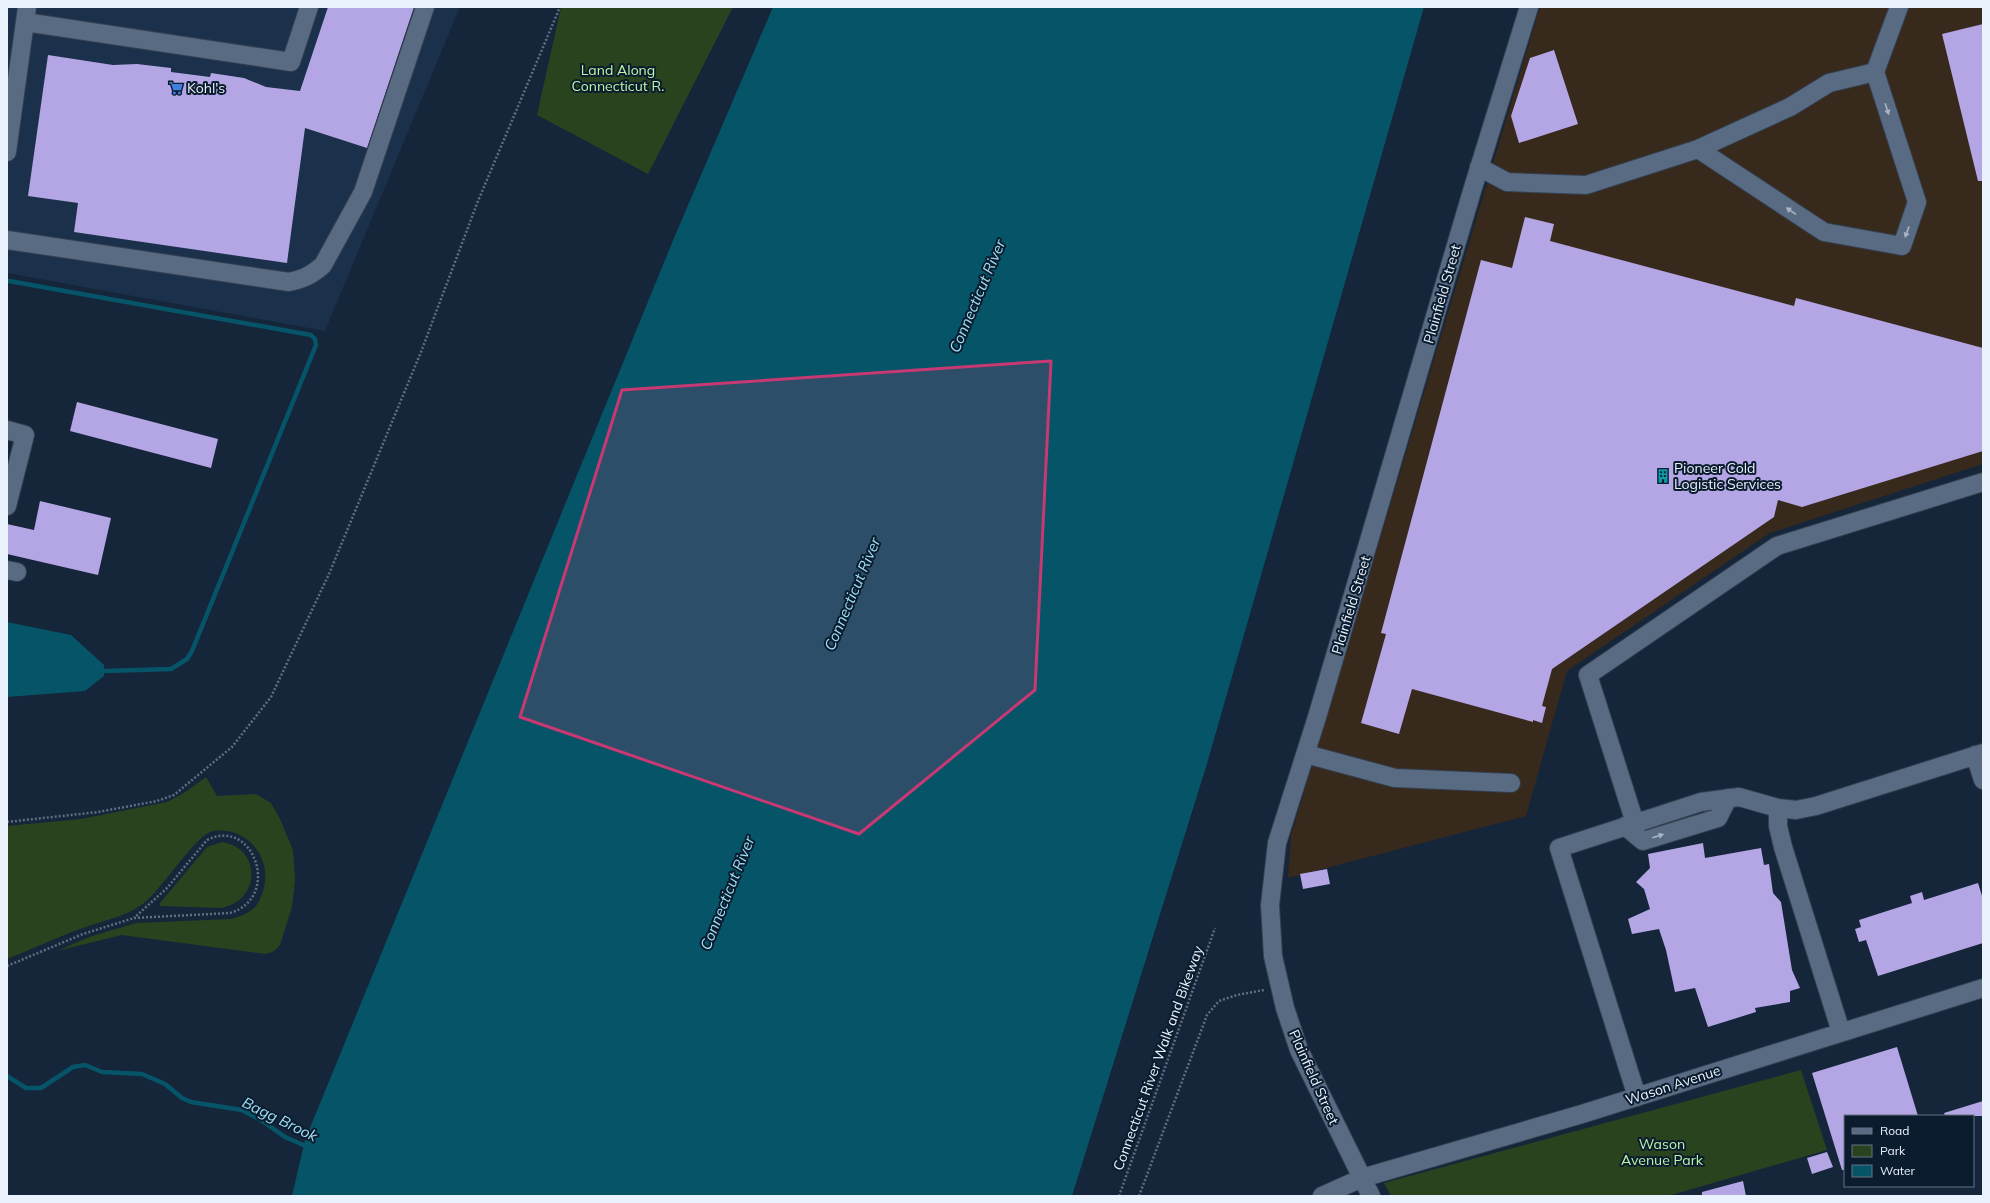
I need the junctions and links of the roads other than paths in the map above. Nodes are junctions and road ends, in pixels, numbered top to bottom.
1 (309, 7) edge
2 (426, 7) edge
3 (1529, 7) edge
4 (1899, 7) edge
5 (26, 15) edge
6 (1875, 72) junction
7 (1698, 149) junction
8 (7, 152) edge
9 (1479, 167) junction
10 (7, 240) edge
11 (7, 430) edge
12 (1983, 482) edge
13 (7, 506) edge
14 (1306, 754) junction
15 (1979, 754) edge
16 (1983, 780) edge
17 (1511, 783) dead end
18 (1778, 808) junction
19 (1630, 825) junction
20 (1983, 988) edge
21 (1841, 1032) junction
22 (1637, 1097) junction
23 (1362, 1178) junction
24 (1322, 1196) edge
25 (1371, 1196) edge

1 - 5 street
2 - 10 street
3 - 9 street, Plainfield Street
4 - 6 street
5 - 8 street
6 - 7 street
6 -> 7 street
7 - 9 street
9 - 14 street, Plainfield Street
11 - 13 street
12 - 19 street
14 - 17 street
14 - 23 street, Plainfield Street
15 - 16 street
15 - 18 street
18 - 19 street
18 - 21 street
19 - 22 street
20 - 21 street, Wason Avenue
21 - 22 street, Wason Avenue
22 - 23 street, Wason Avenue
23 - 24 street, Wason Avenue
23 - 25 street, Plainfield Street

